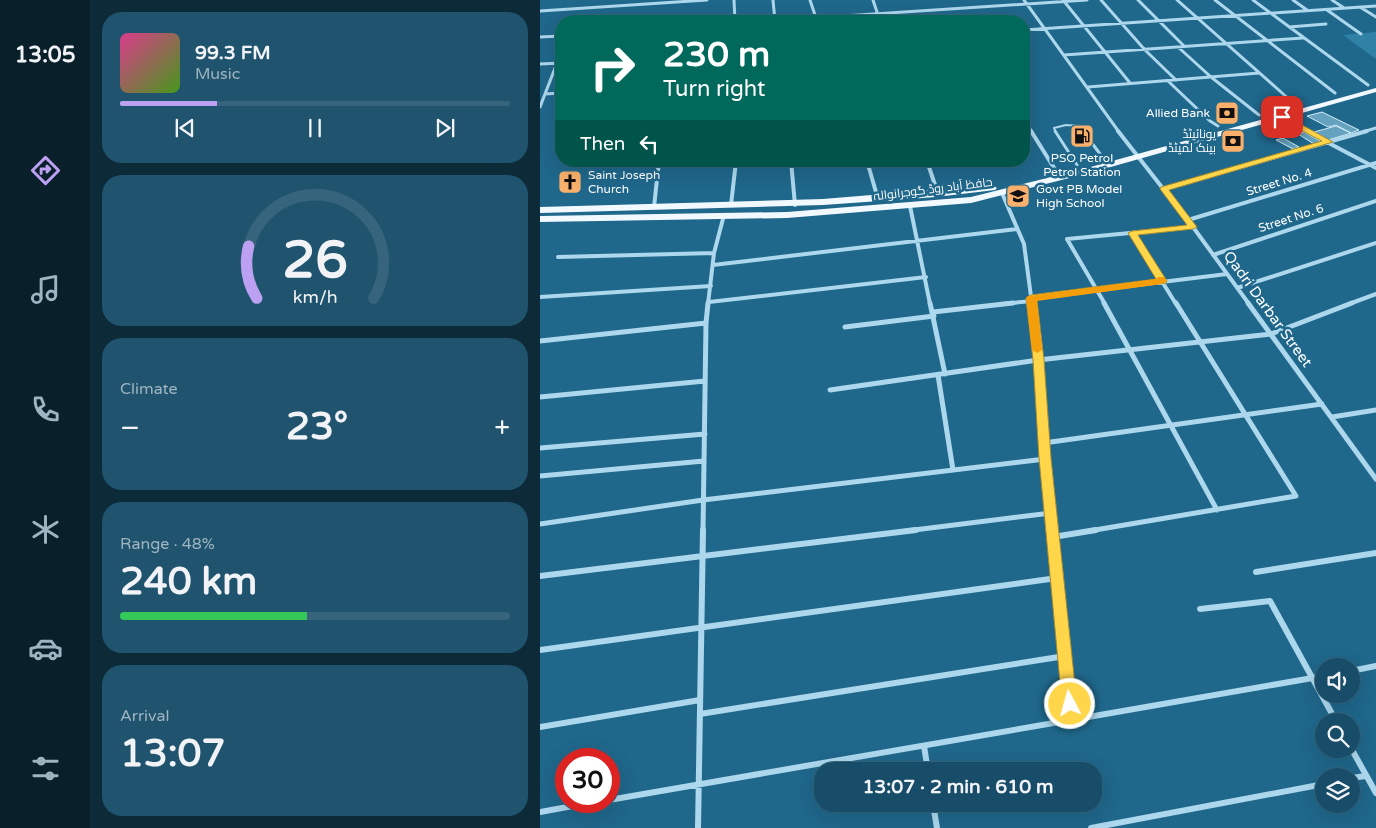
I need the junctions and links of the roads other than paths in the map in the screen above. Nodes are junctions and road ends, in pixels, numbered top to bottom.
1 (707, 0) edge
2 (734, 0) edge
3 (772, 0) edge
4 (810, 0) edge
5 (873, 0) edge
6 (1024, 0) edge
7 (1088, 0) edge
8 (1101, 0) edge
9 (1138, 0) edge
10 (1177, 0) edge
11 (1215, 0) edge
12 (1253, 0) edge
13 (1292, 0) edge
14 (1332, 0) edge
15 (1371, 0) edge
16 (1063, 1) edge
17 (1026, 4) junction
18 (1376, 5) edge
19 (1360, 7) junction
20 (1345, 8) junction
21 (1327, 9) junction
22 (1307, 10) junction
23 (540, 11) edge
24 (1269, 13) junction
25 (878, 14) junction
26 (735, 15) edge
27 (774, 15) edge
28 (815, 15) edge
29 (862, 15) edge
30 (1232, 15) junction
31 (1196, 17) junction
32 (1376, 17) edge
33 (1158, 20) junction
34 (1122, 23) junction
35 (1326, 24) dead end
36 (1084, 26) junction
37 (1289, 27) junction
38 (1044, 28) junction
39 (1030, 29) edge
40 (1361, 34) dead end
41 (555, 36) edge
42 (540, 37) edge
43 (1304, 38) junction
44 (1265, 41) junction
45 (1224, 43) junction
46 (1184, 46) junction
47 (1178, 47) junction
48 (1145, 50) junction
49 (1104, 52) junction
50 (1064, 55) junction
51 (555, 63) edge
52 (540, 64) edge
53 (555, 68) edge
54 (1259, 73) junction
55 (1211, 77) junction
56 (1176, 80) junction
57 (1168, 81) junction
58 (1130, 83) junction
59 (1088, 86) junction
60 (1373, 86) edge
61 (555, 93) edge
62 (1335, 93) junction
63 (545, 94) junction
64 (1298, 104) junction
65 (540, 107) edge
66 (1259, 115) junction
67 (1282, 117) junction
68 (1218, 126) junction
69 (1376, 128) edge
70 (1030, 129) edge
71 (1329, 142) junction
72 (1134, 153) junction
73 (1103, 158) junction
74 (1376, 163) edge
75 (1077, 165) junction
76 (1370, 165) junction
77 (658, 167) edge
78 (735, 167) edge
79 (792, 167) edge
80 (869, 167) edge
81 (930, 167) edge
82 (1376, 168) edge
83 (1056, 170) junction
84 (1164, 189) junction
85 (1002, 193) junction
86 (938, 195) junction
87 (878, 200) junction
88 (1376, 201) edge
89 (730, 205) junction
90 (795, 205) junction
91 (910, 206) junction
92 (654, 207) junction
93 (540, 210) edge
94 (724, 215) junction
95 (540, 219) edge
96 (1188, 220) junction
97 (1193, 227) junction
98 (1017, 229) junction
99 (1132, 233) junction
100 (918, 241) junction
101 (1376, 243) edge
102 (714, 253) junction
103 (1213, 255) junction
104 (558, 257) dead end
105 (713, 265) junction
106 (1227, 274) junction
107 (926, 277) junction
108 (1162, 281) junction
109 (711, 286) junction
110 (1237, 288) junction
111 (1097, 291) junction
112 (1376, 294) edge
113 (540, 297) edge
114 (1032, 300) junction
115 (709, 302) junction
116 (934, 314) junction
117 (706, 323) junction
118 (845, 327) dead end
119 (1271, 334) junction
120 (540, 341) edge
121 (1201, 342) junction
122 (1131, 350) junction
123 (1038, 360) junction
124 (945, 374) junction
125 (938, 375) junction
126 (706, 381) junction
127 (830, 390) dead end
128 (540, 397) edge
129 (1322, 404) junction
130 (1376, 410) edge
131 (1248, 415) junction
132 (1332, 417) junction
133 (1172, 426) junction
134 (704, 434) junction
135 (1044, 443) junction
136 (540, 448) edge
137 (1045, 458) junction
138 (704, 461) junction
139 (953, 470) junction
140 (540, 476) edge
141 (1376, 479) edge
142 (703, 500) junction
143 (1217, 510) junction
144 (1050, 512) junction
145 (540, 524) edge
146 (1053, 537) junction
147 (1376, 553) edge
148 (703, 555) junction
149 (1256, 572) dead end
150 (540, 576) edge
151 (1057, 578) junction
152 (1200, 609) dead end
153 (701, 628) junction
154 (540, 650) edge
155 (1065, 656) junction
156 (1376, 666) edge
157 (1360, 669) edge
158 (1313, 678) junction
159 (700, 700) junction
160 (1332, 713) edge
161 (700, 714) junction
162 (1071, 720) junction
163 (540, 727) edge
164 (924, 746) junction
165 (1356, 758) edge
166 (927, 762) edge
167 (1366, 776) junction
168 (1360, 777) edge
169 (698, 783) junction
170 (1315, 786) edge
171 (1376, 793) edge
172 (620, 798) edge
173 (555, 809) edge
174 (540, 812) edge
175 (935, 812) edge
176 (698, 828) edge
177 (938, 828) edge
178 (1092, 828) edge

1 - 23 street
2 - 26 street
3 - 27 street
4 - 28 street
5 - 25 street
6 - 17 street, Qadri Darbar Street
7 - 16 street
8 - 34 street
9 - 33 street
10 - 31 street
11 - 30 street
12 - 24 street
13 - 22 street
14 - 20 street
15 - 18 street
16 - 17 street
16 - 36 street
17 - 25 street
17 - 38 street, Qadri Darbar Street
18 - 19 street
19 - 20 street
19 - 32 street
20 - 21 street
21 - 22 street
21 - 40 street
22 - 24 street
24 - 30 street
24 - 37 street
25 - 29 street
30 - 31 street
30 - 44 street
31 - 33 street
31 - 45 street
33 - 34 street
33 - 46 street
34 - 36 street
34 - 48 street
35 - 37 street
36 - 38 street
36 - 49 street
37 - 43 street
38 - 39 street
38 - 50 street, Qadri Darbar Street
41 - 42 street
43 - 44 street
43 - 60 street
44 - 45 street
44 - 62 street
45 - 46 street
45 - 54 street
46 - 47 street
47 - 48 street
47 - 55 street
48 - 49 street
48 - 56 street
49 - 50 street
49 - 58 street
50 - 59 street, Qadri Darbar Street
51 - 52 street
53 - 63 street
54 - 55 street
54 - 64 street
55 - 56 street
55 - 66 street
56 - 57 street
57 - 58 street
57 - 68 street
58 - 59 street
59 - 72 street, Qadri Darbar Street
60 - 62 main road, حافظ آباد روڈ گوجرانوالہ
60 - 67 main road, حافظ آباد روڈ گوجرانوالہ
61 - 63 street
62 - 64 main road, حافظ آباد روڈ گوجرانوالہ
63 - 65 street
64 - 66 main road, حافظ آباد روڈ گوجرانوالہ
66 - 68 main road, حافظ آباد روڈ گوجرانوالہ
67 - 71 street
67 - 72 main road, حافظ آباد روڈ گوجرانوالہ
68 - 72 main road, حافظ آباد روڈ گوجرانوالہ
69 - 71 street
70 - 83 street
71 - 76 street
71 - 84 street
72 - 73 main road, حافظ آباد روڈ گوجرانوالہ
72 - 84 street, Qadri Darbar Street
72 - 85 main road, حافظ آباد روڈ گوجرانوالہ
73 - 75 main road, حافظ آباد روڈ گوجرانوالہ
73 - 75 lane
74 - 76 street, Street No. 4
75 - 83 main road, حافظ آباد روڈ گوجرانوالہ
76 - 82 street
76 - 96 street, Street No. 4
77 - 92 street
78 - 89 street
79 - 90 street
80 - 87 street
81 - 86 street
83 - 86 main road, حافظ آباد روڈ گوجرانوالہ
84 - 96 street, Qadri Darbar Street
85 - 91 main road, حافظ آباد روڈ گوجرانوالہ
85 - 98 street
86 - 87 main road, حافظ آباد روڈ گوجرانوالہ
87 - 90 main road, حافظ آباد روڈ گوجرانوالہ
88 - 103 street, Street No. 6
89 - 90 main road, حافظ آباد روڈ گوجرانوالہ
89 - 92 main road, حافظ آباد روڈ گوجرانوالہ
91 - 94 main road, حافظ آباد روڈ گوجرانوالہ
91 - 100 street
92 - 93 main road, حافظ آباد روڈ گوجرانوالہ
94 - 95 main road, حافظ آباد روڈ گوجرانوالہ
94 - 102 street
96 - 97 street, Qadri Darbar Street
97 - 99 street
97 - 103 street, Qadri Darbar Street
98 - 100 street
98 - 114 street
99 - 108 street
99 - 111 street
100 - 105 street
100 - 107 street
101 - 110 street
102 - 104 street
102 - 105 street
103 - 106 street, Qadri Darbar Street
105 - 109 street
106 - 108 street
106 - 110 street, Qadri Darbar Street
107 - 115 street
107 - 116 street
108 - 111 street
108 - 121 street
109 - 113 street
109 - 115 street
110 - 119 street, Qadri Darbar Street
111 - 114 street
111 - 122 street
112 - 119 street
114 - 116 street
114 - 123 street
115 - 117 street
116 - 118 street
116 - 124 street
117 - 120 street
117 - 126 street
119 - 121 street
119 - 129 street, Qadri Darbar Street
121 - 122 street
121 - 131 street
122 - 123 street
122 - 133 street
123 - 124 street
123 - 135 street
124 - 125 street
125 - 127 street
125 - 139 street
126 - 128 street
126 - 134 street
129 - 131 street
129 - 132 street, Qadri Darbar Street
130 - 132 street
131 - 133 street
131 - 143 street
132 - 141 street, Qadri Darbar Street
133 - 135 street
133 - 143 street
134 - 136 street
134 - 138 street
135 - 137 street
137 - 139 street
137 - 144 street
138 - 140 street
138 - 142 street
139 - 142 street
142 - 145 street
142 - 148 street
143 - 146 street
144 - 146 street
144 - 148 street
146 - 151 street
147 - 149 street
148 - 150 street
148 - 153 street
151 - 153 street
151 - 155 street
152 - 158 street
153 - 154 street
153 - 159 street
155 - 161 street
155 - 162 street
156 - 157 street
158 - 160 street
158 - 162 street
159 - 161 street
159 - 163 street
161 - 169 street
162 - 164 street
164 - 166 street
164 - 169 street
165 - 167 street
167 - 168 street
167 - 171 street
169 - 172 street
169 - 176 street
170 - 178 street
173 - 174 street
175 - 177 street

